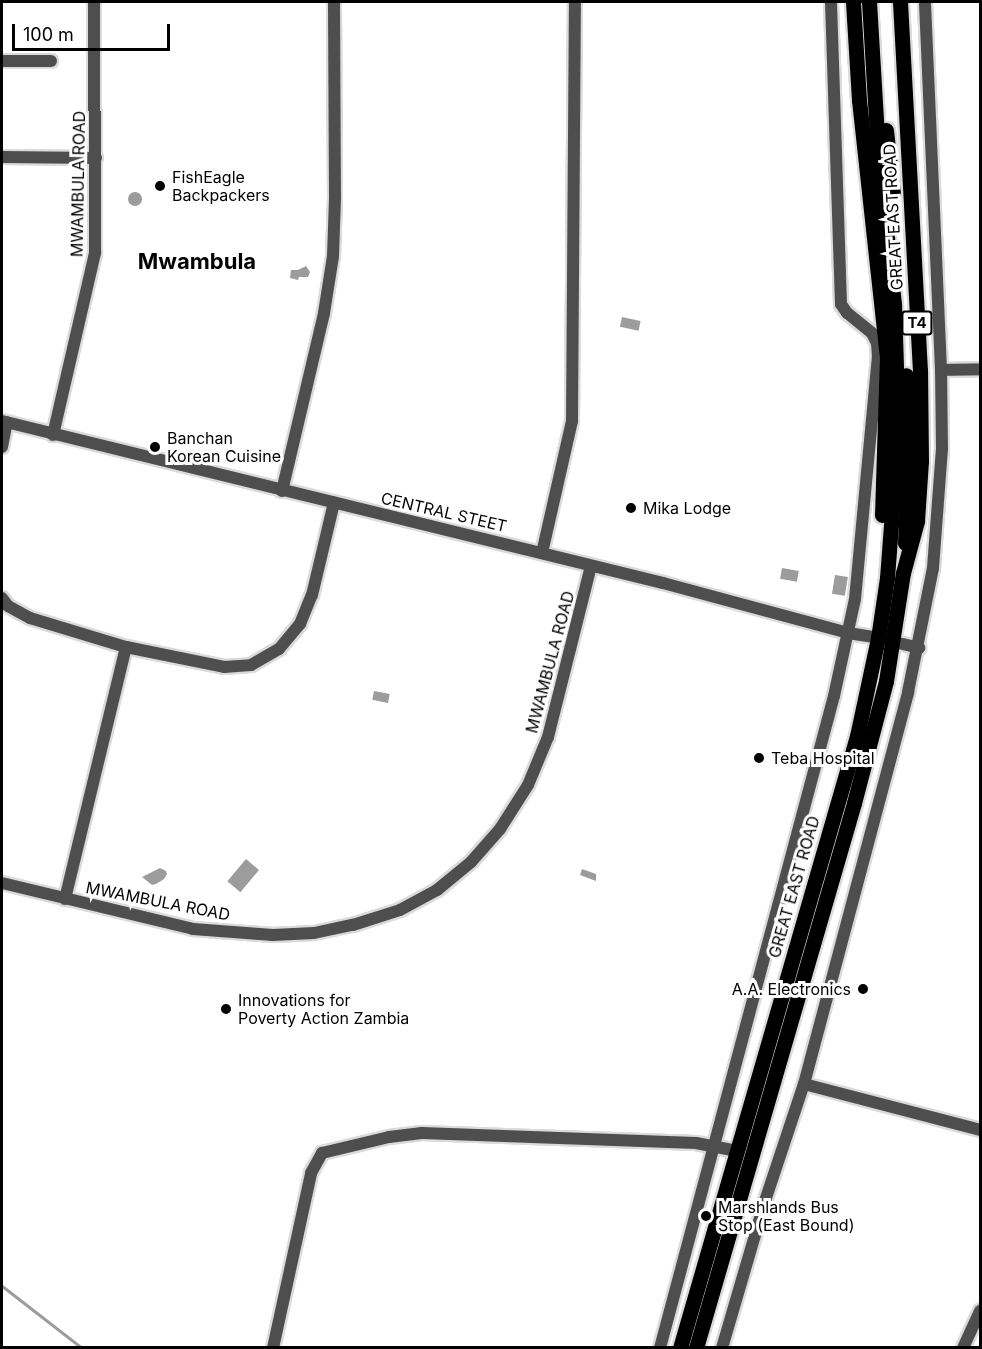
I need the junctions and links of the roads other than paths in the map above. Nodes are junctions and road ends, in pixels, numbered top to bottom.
1 (94, 2) edge
2 (334, 2) edge
3 (575, 2) edge
4 (831, 2) edge
5 (853, 2) edge
6 (869, 2) edge
7 (878, 2) edge
8 (900, 2) edge
9 (925, 2) edge
10 (2, 61) edge
11 (51, 61) dead end
12 (2, 157) edge
13 (96, 158) junction
14 (981, 369) edge
15 (941, 370) junction
16 (4, 421) edge
17 (53, 435) junction
18 (2, 447) edge
19 (282, 490) junction
20 (334, 503) junction
21 (542, 553) junction
22 (591, 566) junction
23 (887, 572) junction
24 (903, 573) junction
25 (2, 598) edge
26 (848, 633) junction
27 (878, 638) junction
28 (894, 642) junction
29 (126, 647) junction
30 (919, 648) junction
31 (2, 883) edge
32 (65, 899) junction
33 (804, 1084) junction
34 (981, 1130) edge
35 (716, 1146) junction
36 (737, 1151) junction
37 (981, 1311) edge
38 (273, 1347) edge
39 (660, 1347) edge
40 (680, 1347) edge
41 (696, 1347) edge
42 (723, 1347) edge
43 (963, 1347) edge

1 - 13 street, MWAMBULA ROAD
2 - 19 street
3 - 21 street
4 - 26 street
5 - 23 main road, GREAT EAST ROAD / T4
6 - 23 main road, GREAT EAST ROAD / T4
7 - 24 main road, GREAT EAST ROAD / T4
8 - 24 main road, GREAT EAST ROAD / T4
9 - 15 street
10 - 11 street
12 - 13 street
13 - 17 street, MWAMBULA ROAD
14 - 15 street
15 - 30 street
16 - 17 street, CENTRAL STEET
16 - 18 street
17 - 19 street, CENTRAL STEET
19 - 20 street, CENTRAL STEET
20 - 21 street, CENTRAL STEET
20 - 29 street
21 - 22 street, CENTRAL STEET
22 - 26 street, CENTRAL STEET
22 - 32 street, MWAMBULA ROAD
23 - 27 main road, GREAT EAST ROAD / T4
24 - 28 main road, GREAT EAST ROAD / T4
25 - 29 street
26 - 27 street, CENTRAL STEET
26 - 35 street
27 - 36 main road, GREAT EAST ROAD / T4
28 - 30 street
28 - 41 main road, GREAT EAST ROAD / T4
29 - 32 street
30 - 33 street
31 - 32 street, MWAMBULA ROAD
33 - 34 street
33 - 42 street
35 - 36 street
35 - 38 street
35 - 39 street
36 - 40 main road, GREAT EAST ROAD / T4
37 - 43 street

